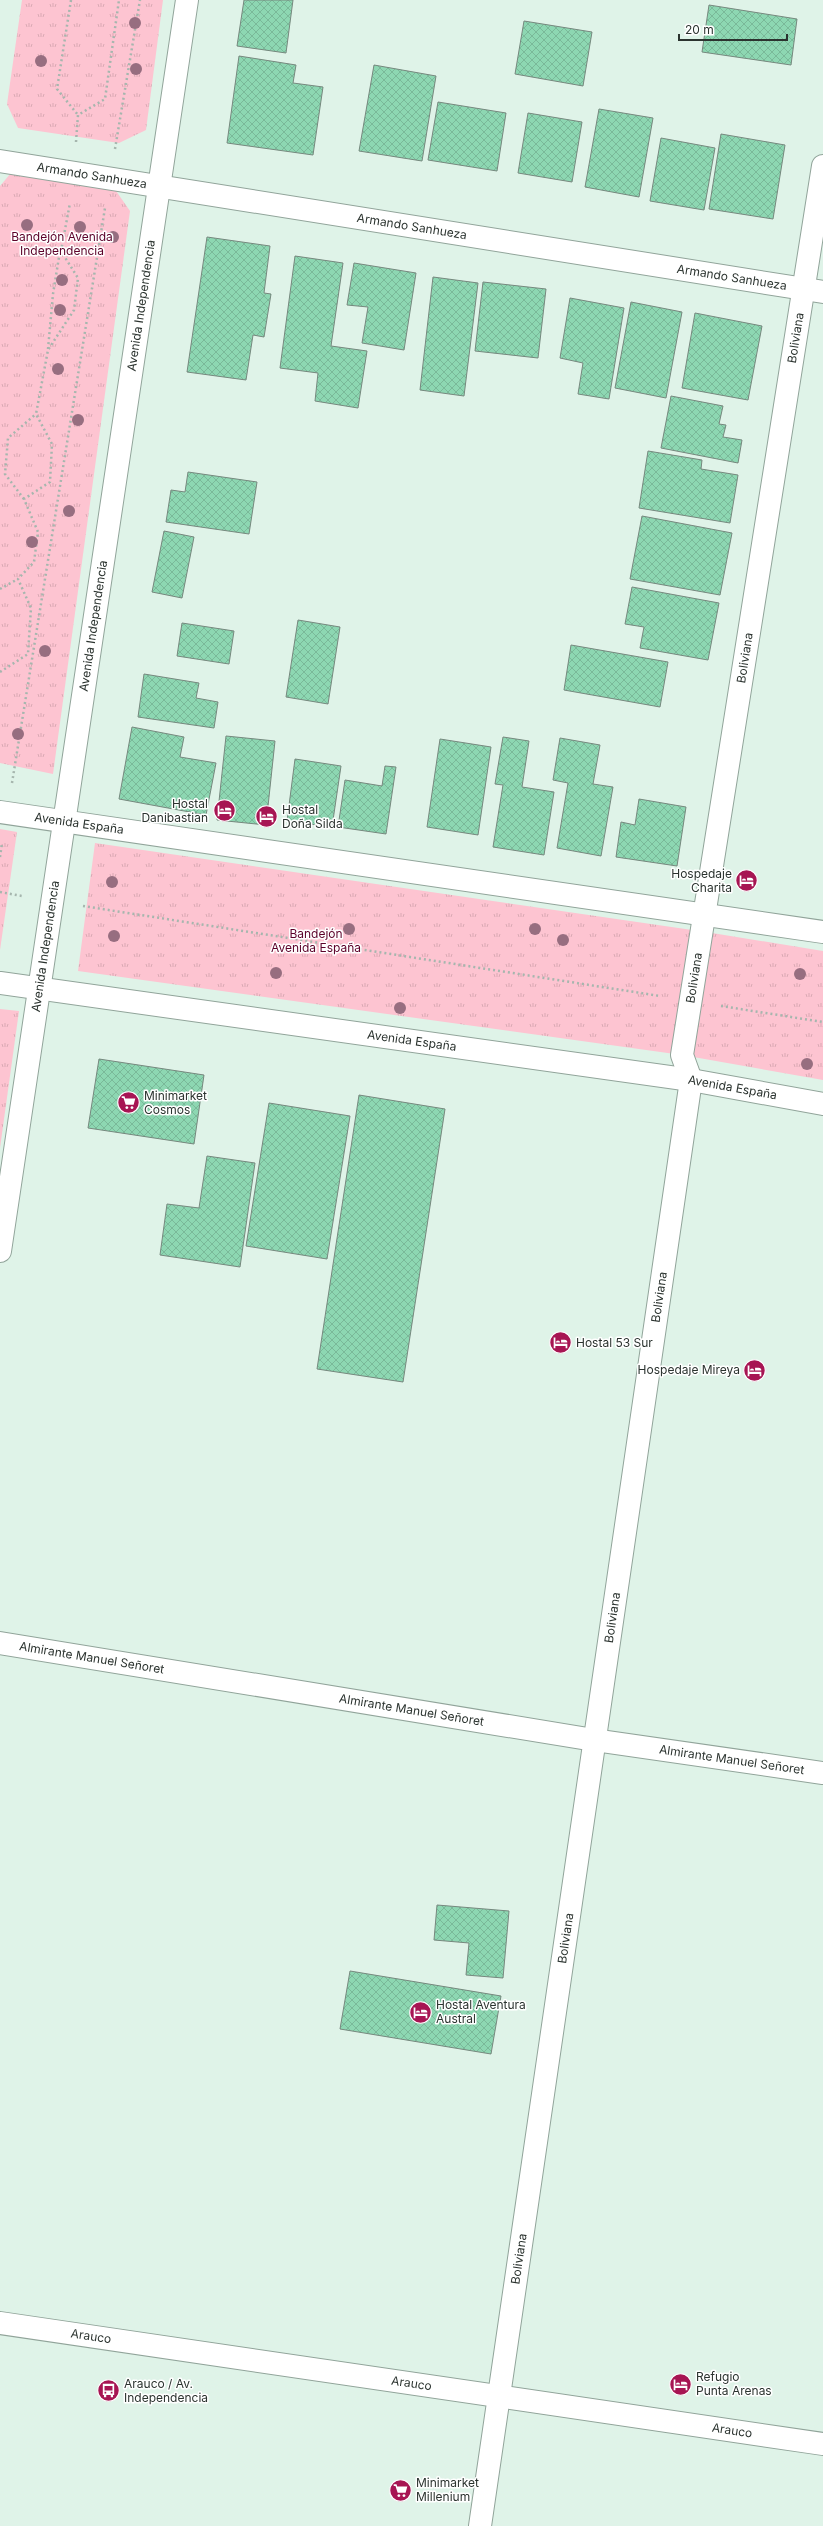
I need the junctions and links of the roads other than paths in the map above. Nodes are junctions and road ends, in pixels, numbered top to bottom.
1 (187, 0) edge
2 (0, 161) edge
3 (823, 166) edge
4 (159, 186) junction
5 (813, 291) edge
6 (4, 813) edge
7 (64, 821) junction
8 (705, 915) junction
9 (823, 932) edge
10 (0, 983) edge
11 (39, 989) junction
12 (691, 1080) junction
13 (823, 1104) edge
14 (0, 1251) edge
15 (0, 1643) edge
16 (594, 1740) junction
17 (823, 1773) edge
18 (0, 2323) edge
19 (499, 2396) junction
20 (823, 2444) edge
21 (480, 2526) edge

1 - 4 street, Avenida Independencia
2 - 4 street, Armando Sanhueza
3 - 5 street, Boliviana
4 - 5 street, Armando Sanhueza
4 - 7 street, Avenida Independencia
5 - 8 street, Boliviana
6 - 7 street, Avenida España
7 - 8 street, Avenida España
7 - 11 street, Avenida Independencia
8 - 9 street, Avenida España
8 - 12 street, Boliviana
10 - 11 street, Avenida España
11 - 12 street, Avenida España
11 - 14 street, Avenida Independencia
12 - 13 street, Avenida España
12 - 16 street, Boliviana
15 - 16 street, Almirante Manuel Señoret
16 - 17 street, Almirante Manuel Señoret
16 - 19 street, Boliviana
18 - 19 street, Arauco
19 - 20 street, Arauco
19 - 21 street, Boliviana

